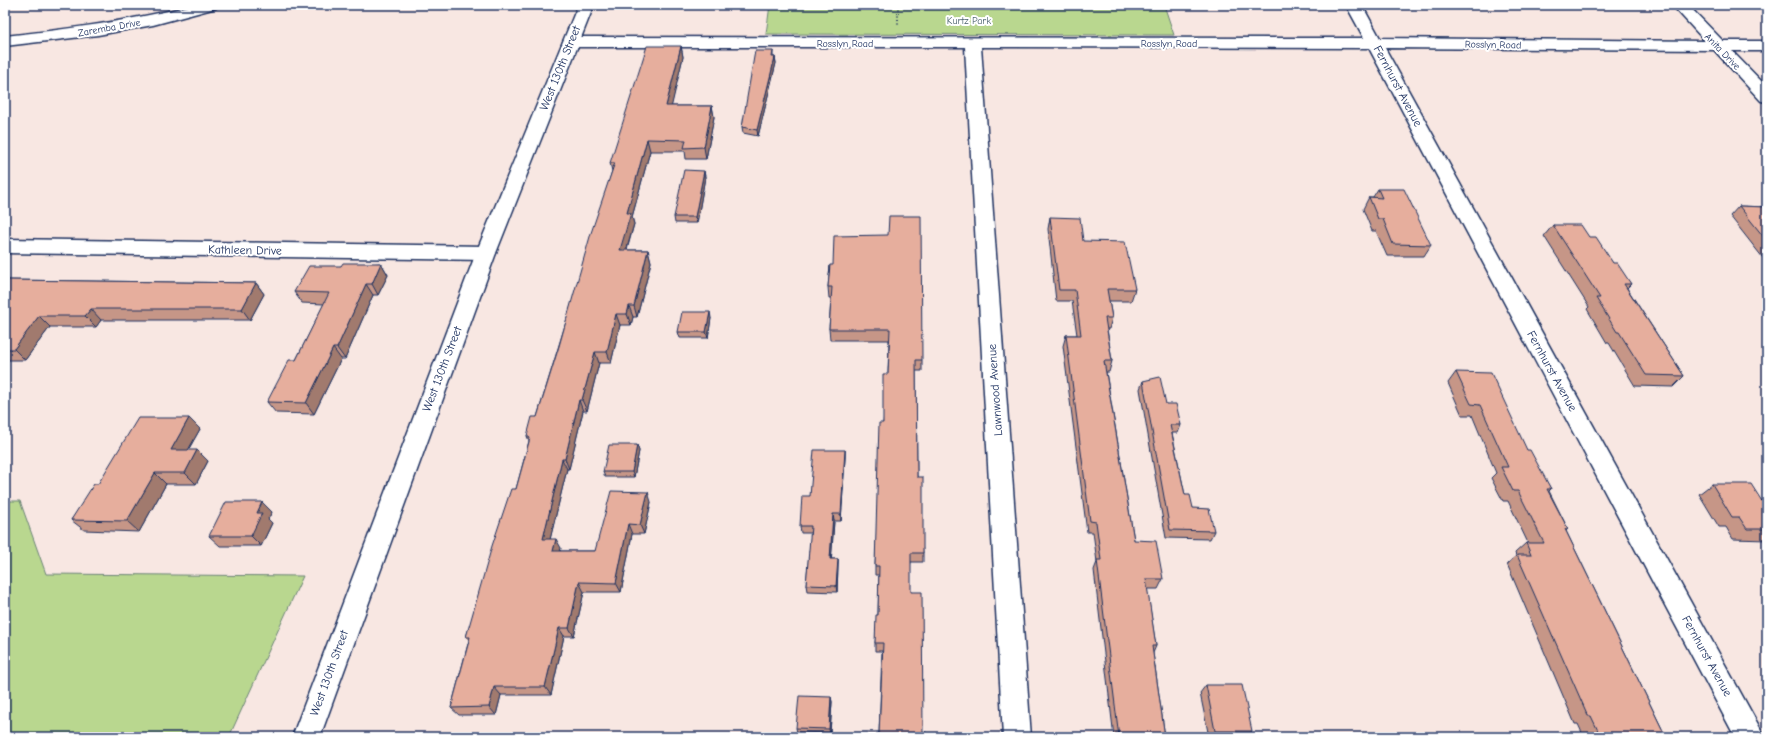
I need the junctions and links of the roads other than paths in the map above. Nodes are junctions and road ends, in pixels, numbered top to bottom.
1 (211, 5) edge
2 (586, 5) edge
3 (1354, 5) edge
4 (1680, 5) edge
5 (5, 41) edge
6 (571, 42) junction
7 (973, 43) junction
8 (1374, 43) junction
9 (1719, 46) junction
10 (1767, 46) edge
11 (1767, 97) edge
12 (5, 246) edge
13 (486, 253) junction
14 (306, 737) edge
15 (1017, 737) edge
16 (1752, 737) edge

1 - 5 street, Zaremba Drive
2 - 6 street, West 130th Street
3 - 8 street, Fernhurst Avenue
4 - 9 street, Anita Drive
6 - 7 street, Rosslyn Road
6 - 13 street, West 130th Street
7 - 8 street, Rosslyn Road
7 - 15 street, Lawnwood Avenue
8 - 9 street, Rosslyn Road
8 - 16 street, Fernhurst Avenue
9 - 10 street, Rosslyn Road
9 - 11 street, Anita Drive
12 - 13 street, Kathleen Drive
13 - 14 street, West 130th Street

